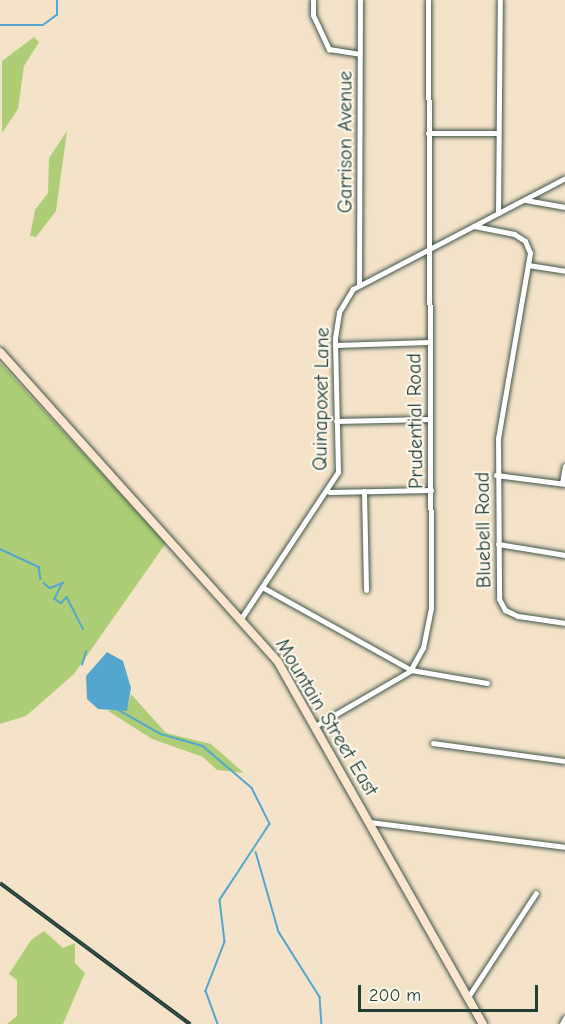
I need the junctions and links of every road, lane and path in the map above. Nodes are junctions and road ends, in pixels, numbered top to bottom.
1 (313, 0) edge
2 (360, 0) edge
3 (428, 0) edge
4 (500, 0) edge
5 (360, 54) junction
6 (429, 133) junction
7 (498, 133) junction
8 (565, 178) edge
9 (525, 200) junction
10 (565, 207) edge
11 (498, 213) junction
12 (474, 226) junction
13 (427, 247) junction
14 (528, 265) junction
15 (565, 272) edge
16 (359, 284) junction
17 (429, 342) junction
18 (335, 345) junction
19 (0, 352) edge
20 (430, 419) junction
21 (336, 421) junction
22 (565, 466) edge
23 (496, 475) junction
24 (564, 484) edge
25 (431, 490) junction
26 (364, 491) junction
27 (329, 492) junction
28 (498, 544) junction
29 (565, 555) edge
30 (262, 587) junction
31 (366, 590) dead end
32 (242, 617) junction
33 (565, 623) edge
34 (411, 670) junction
35 (487, 683) dead end
36 (317, 725) junction
37 (433, 743) dead end
38 (565, 761) edge
39 (370, 822) junction
40 (565, 847) edge
41 (536, 893) dead end
42 (468, 997) junction
43 (565, 1018) edge
44 (483, 1024) edge
45 (562, 1024) edge

1 - 5 street
2 - 5 street, Garrison Avenue
3 - 6 street, Prudential Road
4 - 7 street
5 - 16 street, Garrison Avenue
6 - 7 street
6 - 13 street, Prudential Road
7 - 11 street
8 - 9 street, Quinapoxet Lane
9 - 10 street
9 - 11 street, Quinapoxet Lane
11 - 12 street, Quinapoxet Lane
12 - 13 street, Quinapoxet Lane
12 - 14 street
13 - 16 street, Quinapoxet Lane
13 - 17 street, Prudential Road
14 - 15 street
14 - 23 street, Bluebell Road
16 - 18 street, Quinapoxet Lane
17 - 18 street
17 - 20 street, Prudential Road
18 - 21 street, Quinapoxet Lane
19 - 32 main road, Mountain Street East
20 - 21 street
20 - 25 street, Prudential Road
21 - 27 street, Quinapoxet Lane
22 - 24 street
23 - 24 street
23 - 28 street, Bluebell Road
25 - 26 street
25 - 34 street, Prudential Road
26 - 27 street
26 - 31 street
27 - 30 street, Quinapoxet Lane
28 - 29 street
28 - 33 street, Bluebell Road
30 - 32 street, Quinapoxet Lane
30 - 34 street
32 - 36 main road, Mountain Street East
34 - 35 street
34 - 36 street
36 - 39 main road, Mountain Street East
37 - 38 street
39 - 40 street
39 - 42 main road, Mountain Street East
41 - 42 street
42 - 44 main road, Mountain Street East
43 - 45 street

